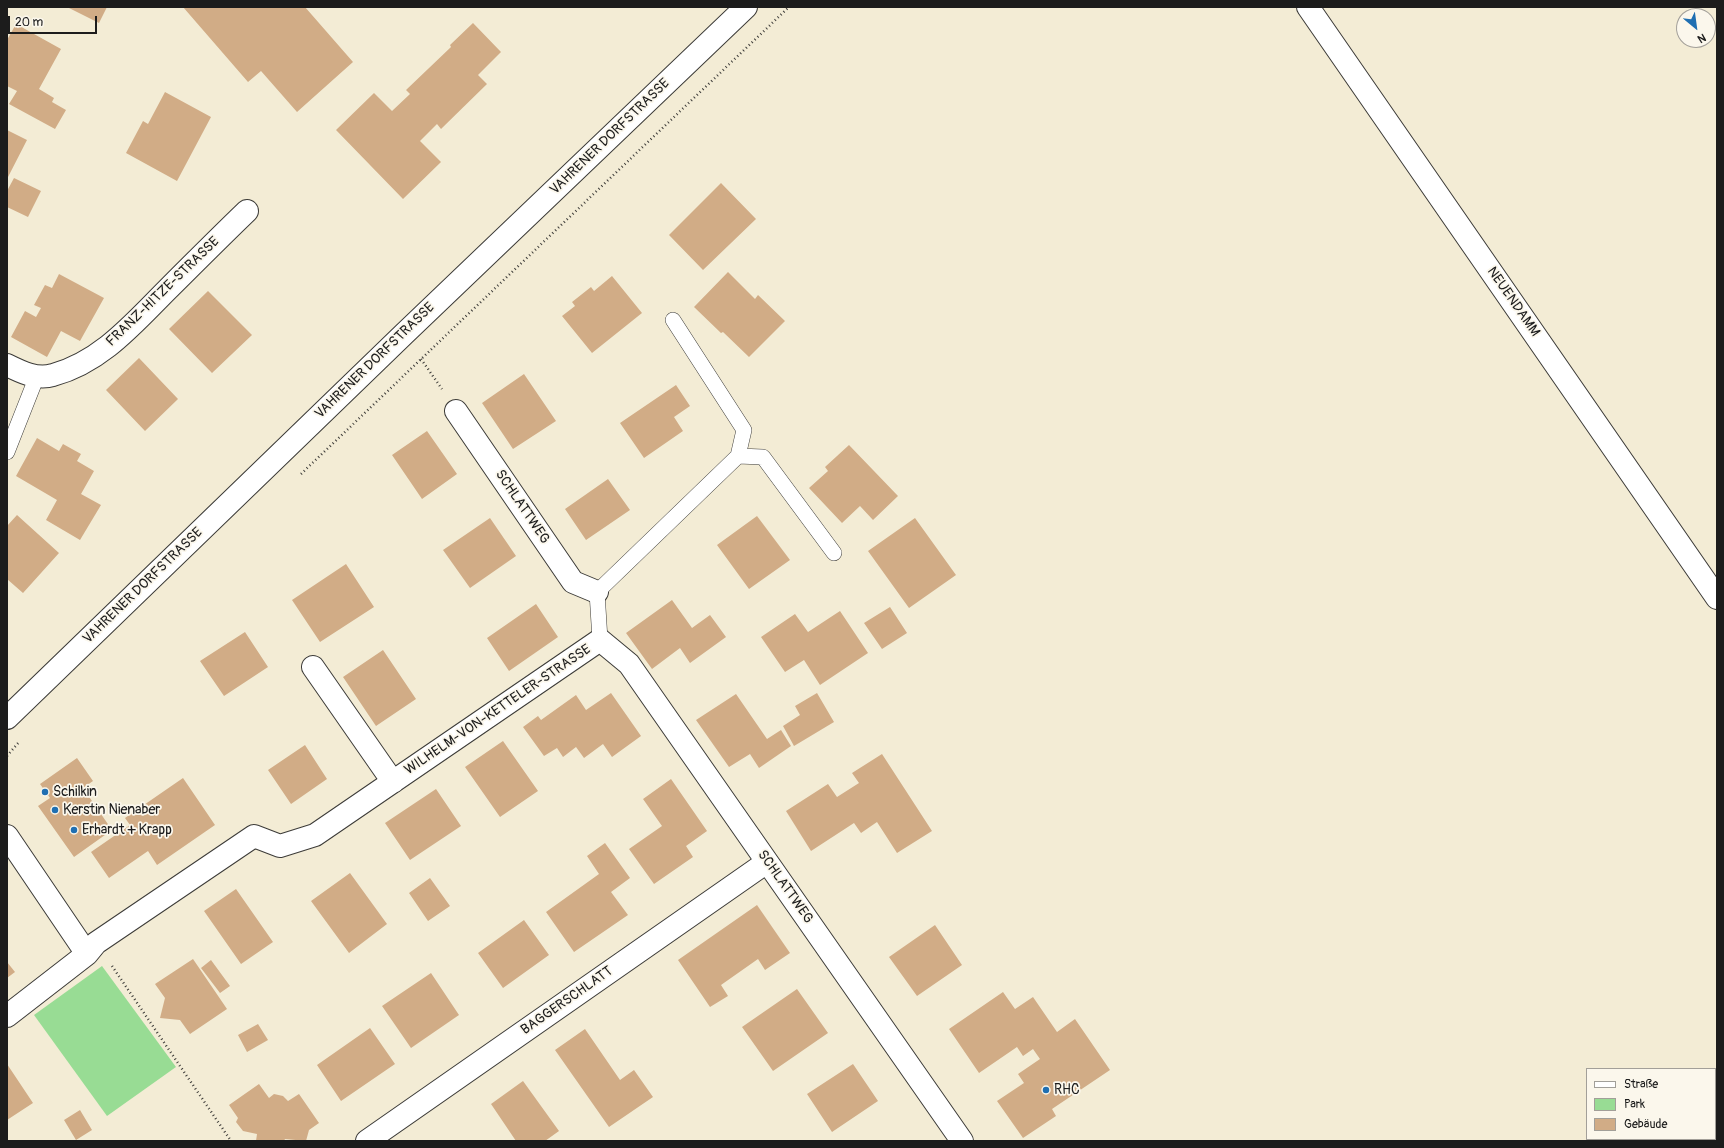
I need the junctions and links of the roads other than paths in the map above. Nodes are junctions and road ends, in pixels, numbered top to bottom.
1 (746, 7) edge
2 (1308, 7) edge
3 (247, 211) dead end
4 (673, 320) dead end
5 (7, 365) edge
6 (37, 376) junction
7 (456, 411) road end
8 (7, 452) edge
9 (738, 456) junction
10 (834, 553) dead end
11 (597, 592) junction
12 (1717, 598) edge
13 (600, 640) junction
14 (313, 667) dead end
15 (7, 718) edge
16 (393, 782) junction
17 (7, 836) edge
18 (767, 862) junction
19 (92, 948) junction
20 (7, 1016) edge
21 (367, 1141) edge
22 (962, 1141) edge

1 - 15 street, VAHRENER DORFSTRASSE
2 - 12 street, NEUENDAMM
3 - 6 street, FRANZ-HITZE-STRASSE
4 - 9 lane
5 - 6 street, FRANZ-HITZE-STRASSE
6 - 8 lane
7 - 11 street, SCHLATTWEG
9 - 10 lane
9 - 11 lane
11 - 13 lane, WILHELM-VON-KETTELER-STRASSE
13 - 16 street, WILHELM-VON-KETTELER-STRASSE
13 - 18 street, SCHLATTWEG
14 - 16 street, WILHELM-VON-KETTELER-STRASSE
16 - 19 street, WILHELM-VON-KETTELER-STRASSE
17 - 19 street
18 - 21 street, BAGGERSCHLATT
18 - 22 street, SCHLATTWEG
19 - 20 street, WILHELM-VON-KETTELER-STRASSE

